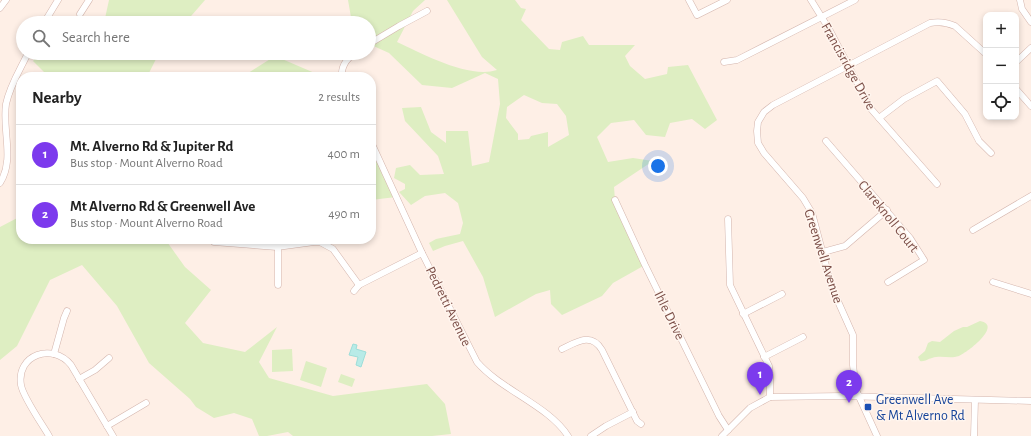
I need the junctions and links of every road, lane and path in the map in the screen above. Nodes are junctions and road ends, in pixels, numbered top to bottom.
1 (6, 0) edge
2 (58, 0) edge
3 (89, 0) edge
4 (689, 0) edge
5 (727, 0) edge
6 (812, 0) edge
7 (855, 0) edge
8 (1020, 0) edge
9 (0, 8) edge
10 (427, 11) dead end
11 (80, 14) dead end
12 (48, 16) edge
13 (822, 17) junction
14 (1031, 22) edge
15 (376, 40) edge
16 (1031, 48) edge
17 (983, 51) edge
18 (1019, 59) edge
19 (24, 60) edge
20 (347, 60) edge
21 (724, 62) dead end
22 (848, 66) junction
23 (18, 72) edge
24 (343, 72) edge
25 (16, 76) edge
26 (1019, 92) edge
27 (1031, 106) edge
28 (880, 118) junction
29 (826, 140) dead end
30 (376, 153) edge
31 (991, 153) dead end
32 (0, 183) edge
33 (937, 184) dead end
34 (1031, 196) edge
35 (615, 200) dead end
36 (887, 210) junction
37 (728, 219) dead end
38 (974, 230) dead end
39 (246, 244) edge
40 (296, 244) edge
41 (324, 244) edge
42 (278, 246) junction
43 (823, 252) junction
44 (422, 253) junction
45 (888, 282) dead end
46 (993, 282) dead end
47 (278, 284) dead end
48 (359, 285) junction
49 (354, 291) dead end
50 (782, 294) dead end
51 (1031, 294) edge
52 (68, 310) dead end
53 (743, 314) junction
54 (803, 338) dead end
55 (562, 349) dead end
56 (54, 354) junction
57 (764, 357) junction
58 (109, 358) dead end
59 (79, 379) junction
60 (770, 397) junction
61 (859, 397) junction
62 (975, 400) junction
63 (1031, 401) edge
64 (146, 403) dead end
65 (633, 412) junction
66 (641, 424) dead end
67 (107, 426) junction
68 (728, 430) junction
69 (49, 436) edge
70 (113, 436) edge
71 (568, 436) edge
72 (591, 436) edge
73 (722, 436) edge
74 (878, 436) edge
75 (974, 436) edge

1 - 9 street
2 - 12 street
3 - 11 street
4 - 5 street
6 - 13 street, Francisridge Drive
7 - 13 street
8 - 14 street
10 - 15 street
13 - 21 street
13 - 22 street, Francisridge Drive
16 - 18 street
17 - 22 street, Greenwell Avenue
19 - 23 street
20 - 24 street
22 - 28 street, Francisridge Drive
22 - 43 street, Greenwell Avenue
25 - 32 street
26 - 27 street
28 - 31 street
28 - 33 street, Francisridge Drive
29 - 36 street, Clareknoll Court
30 - 44 street, Pedretti Avenue
34 - 38 street
35 - 68 street, Ihle Drive
36 - 43 street
36 - 45 street, Clareknoll Court
37 - 53 street
39 - 42 street
40 - 42 street
41 - 48 street
42 - 47 street
43 - 61 street, Greenwell Avenue
44 - 48 street
44 - 71 street, Pedretti Avenue
46 - 51 street
48 - 49 street
50 - 53 street
52 - 56 street
53 - 57 street
54 - 57 street
55 - 65 street
56 - 59 street
56 - 69 street
57 - 60 street
58 - 59 street
59 - 67 street
60 - 61 street
60 - 68 street
61 - 62 street
61 - 74 street, Greenwell Avenue
62 - 63 street
62 - 75 street
64 - 67 street
65 - 66 street
65 - 72 street
67 - 70 street
68 - 73 street

